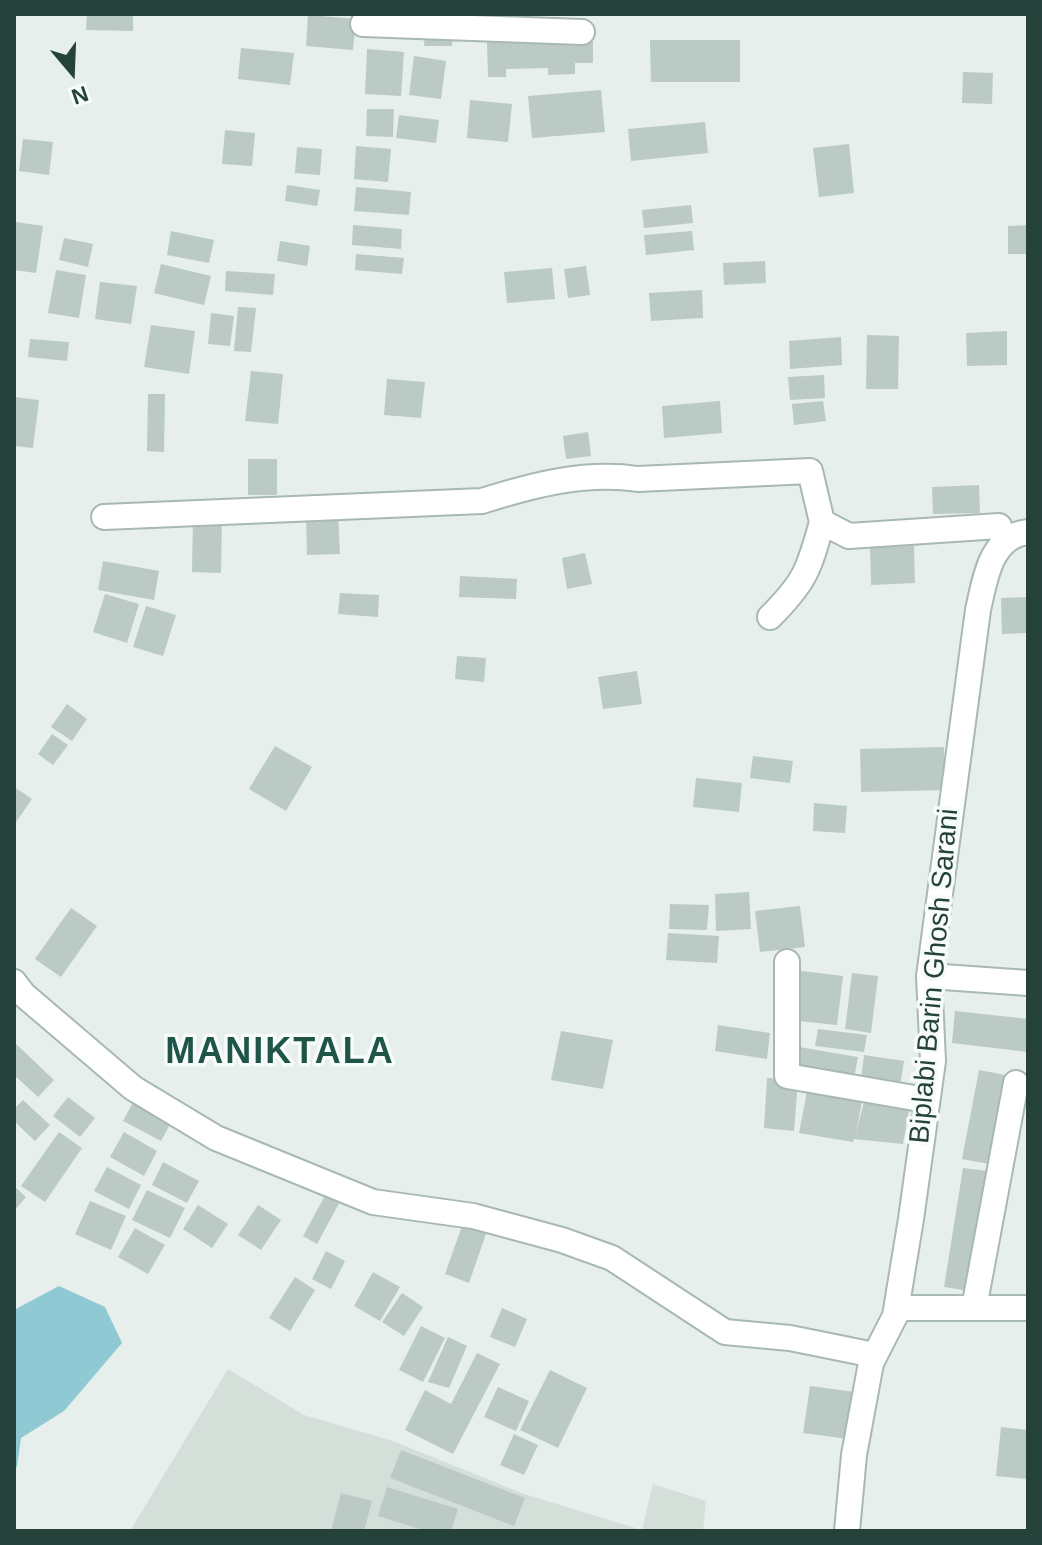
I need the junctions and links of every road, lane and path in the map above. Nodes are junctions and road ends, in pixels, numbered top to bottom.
1 (363, 24) dead end
2 (582, 32) dead end
3 (104, 517) dead end
4 (822, 522) junction
5 (999, 526) dead end
6 (1028, 532) edge
7 (770, 617) dead end
8 (787, 962) dead end
9 (929, 976) junction
10 (1028, 983) edge
11 (17, 995) edge
12 (1016, 1083) dead end
13 (926, 1100) junction
14 (897, 1308) junction
15 (974, 1308) junction
16 (1028, 1308) edge
17 (874, 1355) junction
18 (847, 1531) edge

1 - 2 street
3 - 4 street
4 - 5 street
4 - 7 street
6 - 9 street, Biplabi Barin Ghosh Sarani
8 - 13 street
9 - 10 street
9 - 13 street, Biplabi Barin Ghosh Sarani
11 - 17 street
12 - 15 street
13 - 14 street, Biplabi Barin Ghosh Sarani
14 - 15 street
14 - 17 street, Biplabi Barin Ghosh Sarani
15 - 16 street
17 - 18 street, Biplabi Barin Ghosh Sarani

